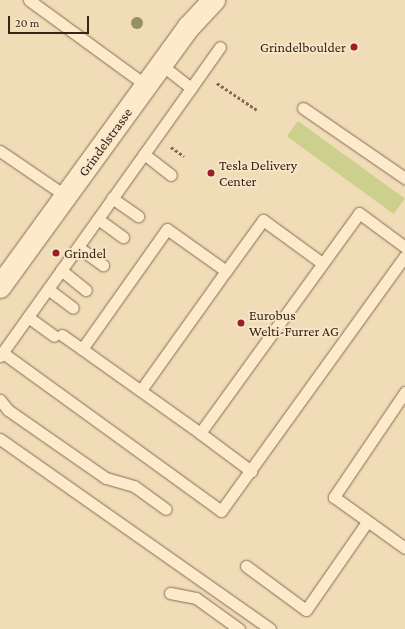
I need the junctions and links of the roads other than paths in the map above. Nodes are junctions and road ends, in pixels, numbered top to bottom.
1 (29, 0) edge
2 (214, 0) edge
3 (220, 47) dead end
4 (162, 65) junction
5 (147, 86) junction
6 (191, 88) junction
7 (303, 108) dead end
8 (0, 151) edge
9 (144, 154) junction
10 (171, 175) dead end
11 (405, 178) edge
12 (66, 196) junction
13 (112, 198) junction
14 (138, 216) dead end
15 (98, 219) junction
16 (123, 237) dead end
17 (78, 247) junction
18 (405, 247) edge
19 (405, 256) edge
20 (322, 264) junction
21 (103, 265) dead end
22 (61, 270) junction
23 (226, 271) junction
24 (0, 287) edge
25 (48, 289) junction
26 (86, 290) dead end
27 (73, 308) dead end
28 (28, 317) junction
29 (82, 348) junction
30 (1, 354) edge
31 (141, 390) junction
32 (405, 392) edge
33 (0, 400) edge
34 (200, 433) junction
35 (0, 439) edge
36 (251, 471) junction
37 (166, 510) dead end
38 (367, 522) junction
39 (405, 548) edge
40 (246, 566) dead end
41 (170, 593) dead end
42 (239, 629) edge
43 (270, 629) edge

1 - 5 lane
2 - 4 street, Grindelstrasse
3 - 6 lane
4 - 5 street, Grindelstrasse
4 - 6 lane
5 - 12 street, Grindelstrasse
6 - 9 lane
7 - 11 lane
8 - 12 lane
9 - 10 lane
9 - 13 lane
12 - 24 street, Grindelstrasse
13 - 14 lane
13 - 15 lane
15 - 16 lane
15 - 17 lane
17 - 21 lane
17 - 22 lane
18 - 20 lane
19 - 36 lane
20 - 23 lane
20 - 34 lane
22 - 25 lane
22 - 26 lane
23 - 29 lane
23 - 31 lane
25 - 27 lane
25 - 28 lane
28 - 29 lane
28 - 30 lane
29 - 31 lane
30 - 36 lane
31 - 34 lane
32 - 38 lane
33 - 37 lane
34 - 36 lane
35 - 43 lane
38 - 39 lane
38 - 40 lane
41 - 42 lane

